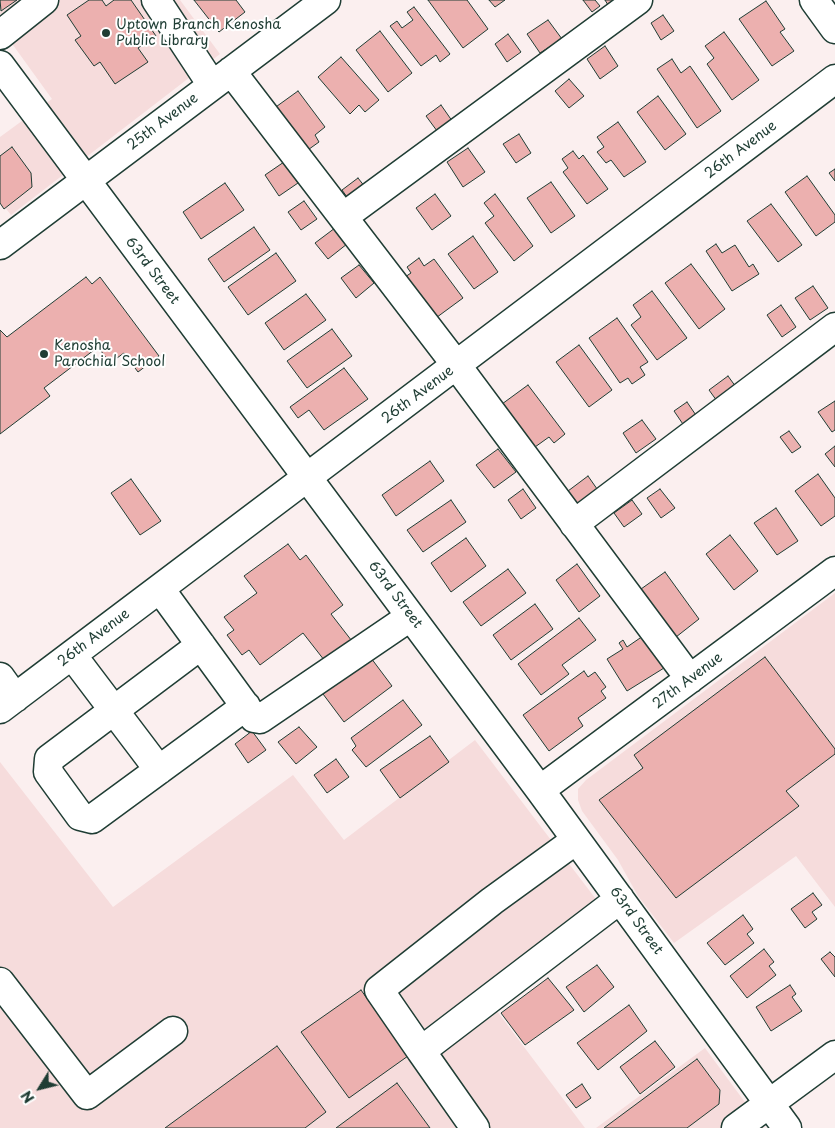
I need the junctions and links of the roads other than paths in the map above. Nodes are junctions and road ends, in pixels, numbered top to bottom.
1 (44, 0) edge
2 (156, 0) edge
3 (326, 0) edge
4 (638, 0) edge
5 (814, 0) edge
6 (835, 29) edge
7 (0, 35) edge
8 (0, 65) edge
9 (222, 78) junction
10 (835, 79) edge
11 (84, 180) junction
12 (342, 217) junction
13 (0, 244) edge
14 (835, 327) edge
15 (456, 366) junction
16 (308, 478) junction
17 (574, 524) junction
18 (833, 575) edge
19 (160, 589) junction
20 (410, 617) junction
21 (201, 645) junction
22 (72, 655) junction
23 (690, 679) junction
24 (5, 695) edge
25 (246, 706) junction
26 (114, 710) junction
27 (159, 770) junction
28 (540, 790) junction
29 (576, 840) junction
30 (620, 899) junction
31 (0, 982) edge
32 (173, 1031) dead end
33 (421, 1051) junction
34 (835, 1055) edge
35 (769, 1104) junction
36 (475, 1128) edge
37 (736, 1128) edge
38 (786, 1128) edge

1 - 7 street
2 - 9 street
3 - 9 street, 25th Avenue
4 - 12 street
5 - 6 street
8 - 11 street, 63rd Street
9 - 11 street, 25th Avenue
9 - 12 street
10 - 15 street, 26th Avenue
11 - 13 street, 25th Avenue
11 - 16 street, 63rd Street
12 - 15 street
14 - 17 street
15 - 16 street, 26th Avenue
15 - 17 street
16 - 19 street, 26th Avenue
16 - 20 street, 63rd Street
17 - 23 street
18 - 23 street, 27th Avenue
19 - 21 street
19 - 22 street, 26th Avenue
20 - 25 street
20 - 28 street, 63rd Street
21 - 25 street
21 - 26 street
22 - 24 street, 26th Avenue
22 - 26 street
23 - 28 street, 27th Avenue
25 - 27 street
26 - 27 street
26 - 27 street
28 - 29 street, 63rd Street
29 - 30 street, 63rd Street
29 - 33 street
30 - 33 street
30 - 35 street, 63rd Street
31 - 32 street
33 - 36 street
34 - 35 street
35 - 37 street
35 - 38 street, 63rd Street

